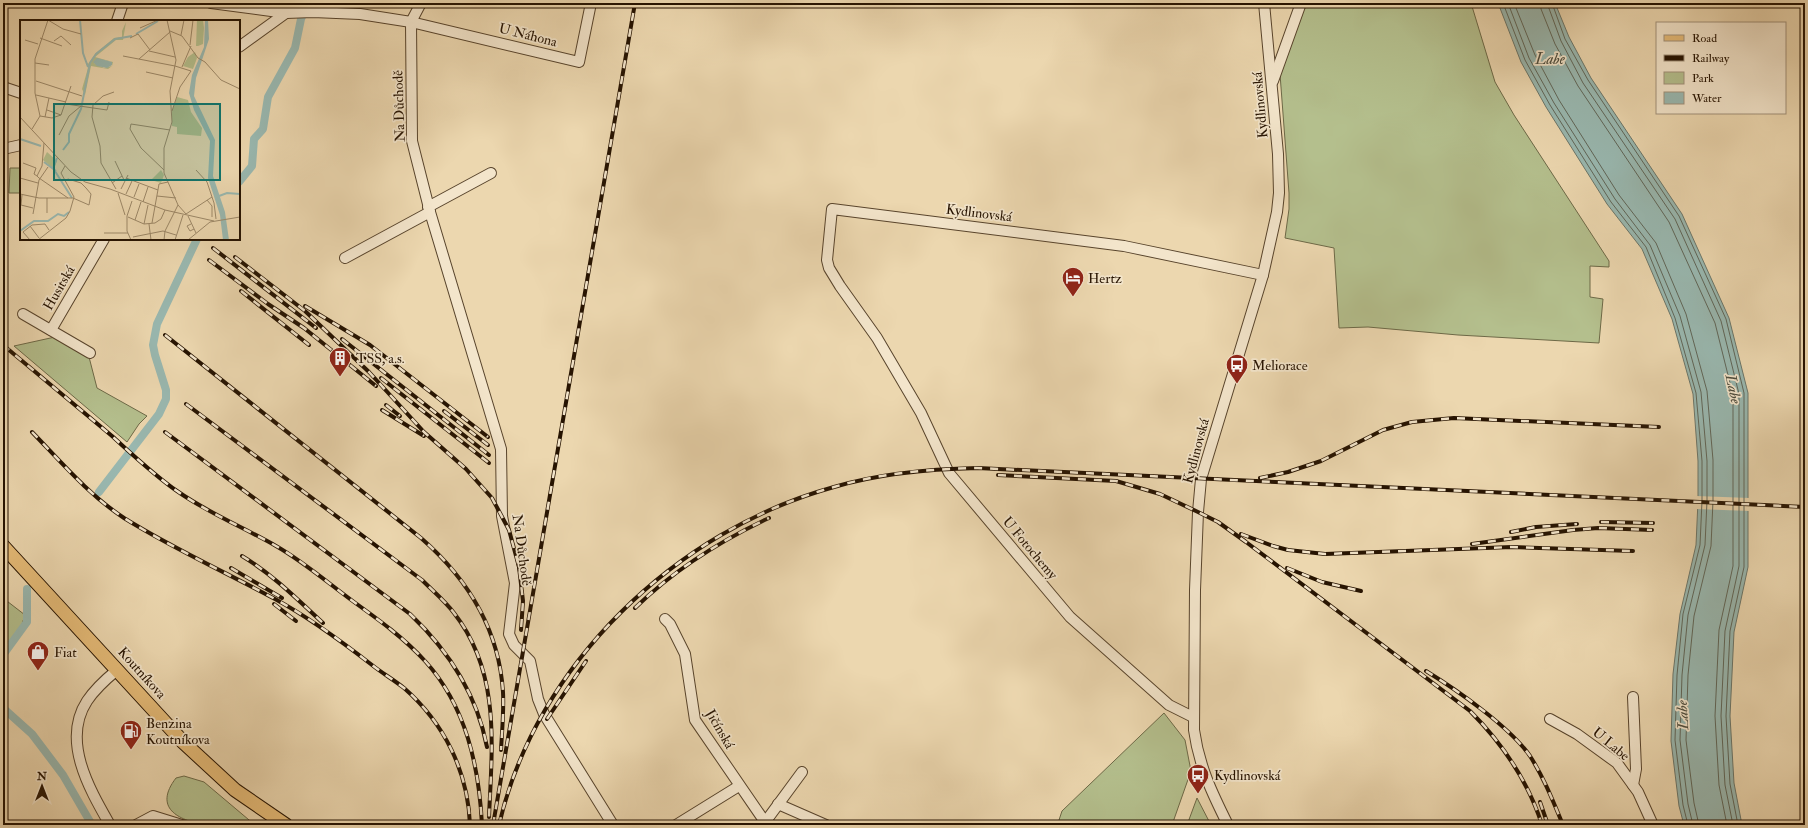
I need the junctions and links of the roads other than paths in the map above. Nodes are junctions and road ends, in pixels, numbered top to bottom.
1 (122, 3) edge
2 (211, 3) edge
3 (421, 3) edge
4 (591, 3) edge
5 (1264, 3) edge
6 (1301, 3) edge
7 (286, 13) junction
8 (117, 20) edge
9 (411, 22) junction
10 (240, 46) edge
11 (1272, 85) junction
12 (3, 87) edge
13 (20, 93) edge
14 (20, 145) edge
15 (3, 149) edge
16 (491, 174) dead end
17 (429, 209) junction
18 (832, 209) joint
19 (103, 240) edge
20 (345, 258) dead end
21 (1263, 275) junction
22 (23, 314) dead end
23 (51, 330) junction
24 (90, 354) dead end
25 (3, 546) edge
26 (665, 619) dead end
27 (117, 670) junction
28 (1633, 697) dead end
29 (1193, 717) junction
30 (1550, 719) dead end
31 (802, 772) dead end
32 (1633, 785) junction
33 (739, 786) junction
34 (778, 804) junction
35 (764, 824) edge
36 (110, 825) edge
37 (136, 825) edge
38 (182, 825) edge
39 (286, 825) edge
40 (613, 825) edge
41 (676, 825) edge
42 (826, 825) edge
43 (1228, 825) edge
44 (1653, 825) edge

1 - 8 street
2 - 7 street, U Náhona
3 - 9 street
4 - 9 street, U Náhona
5 - 11 street, Kydlinovská
6 - 11 street
7 - 9 street, U Náhona
7 - 10 street
9 - 17 street, Na Důchodě
11 - 21 street, Kydlinovská
12 - 13 street
14 - 15 street
16 - 17 street
17 - 20 street
17 - 40 street, Na Důchodě
18 - 21 street, Kydlinovská
18 - 29 street, U Fotochemy
19 - 23 street, Husitská
21 - 29 street, Kydlinovská
22 - 23 street, Husitská
23 - 24 street, Husitská
25 - 27 main road, Koutníkova
26 - 33 street, Jičínská
27 - 36 street
27 - 39 main road, Koutníkova
28 - 32 street
29 - 43 street, Kydlinovská
30 - 32 street, U Labe
31 - 34 street
32 - 44 street, U Labe
33 - 35 street, Jičínská
33 - 41 street
34 - 35 street
34 - 42 street
37 - 38 street

